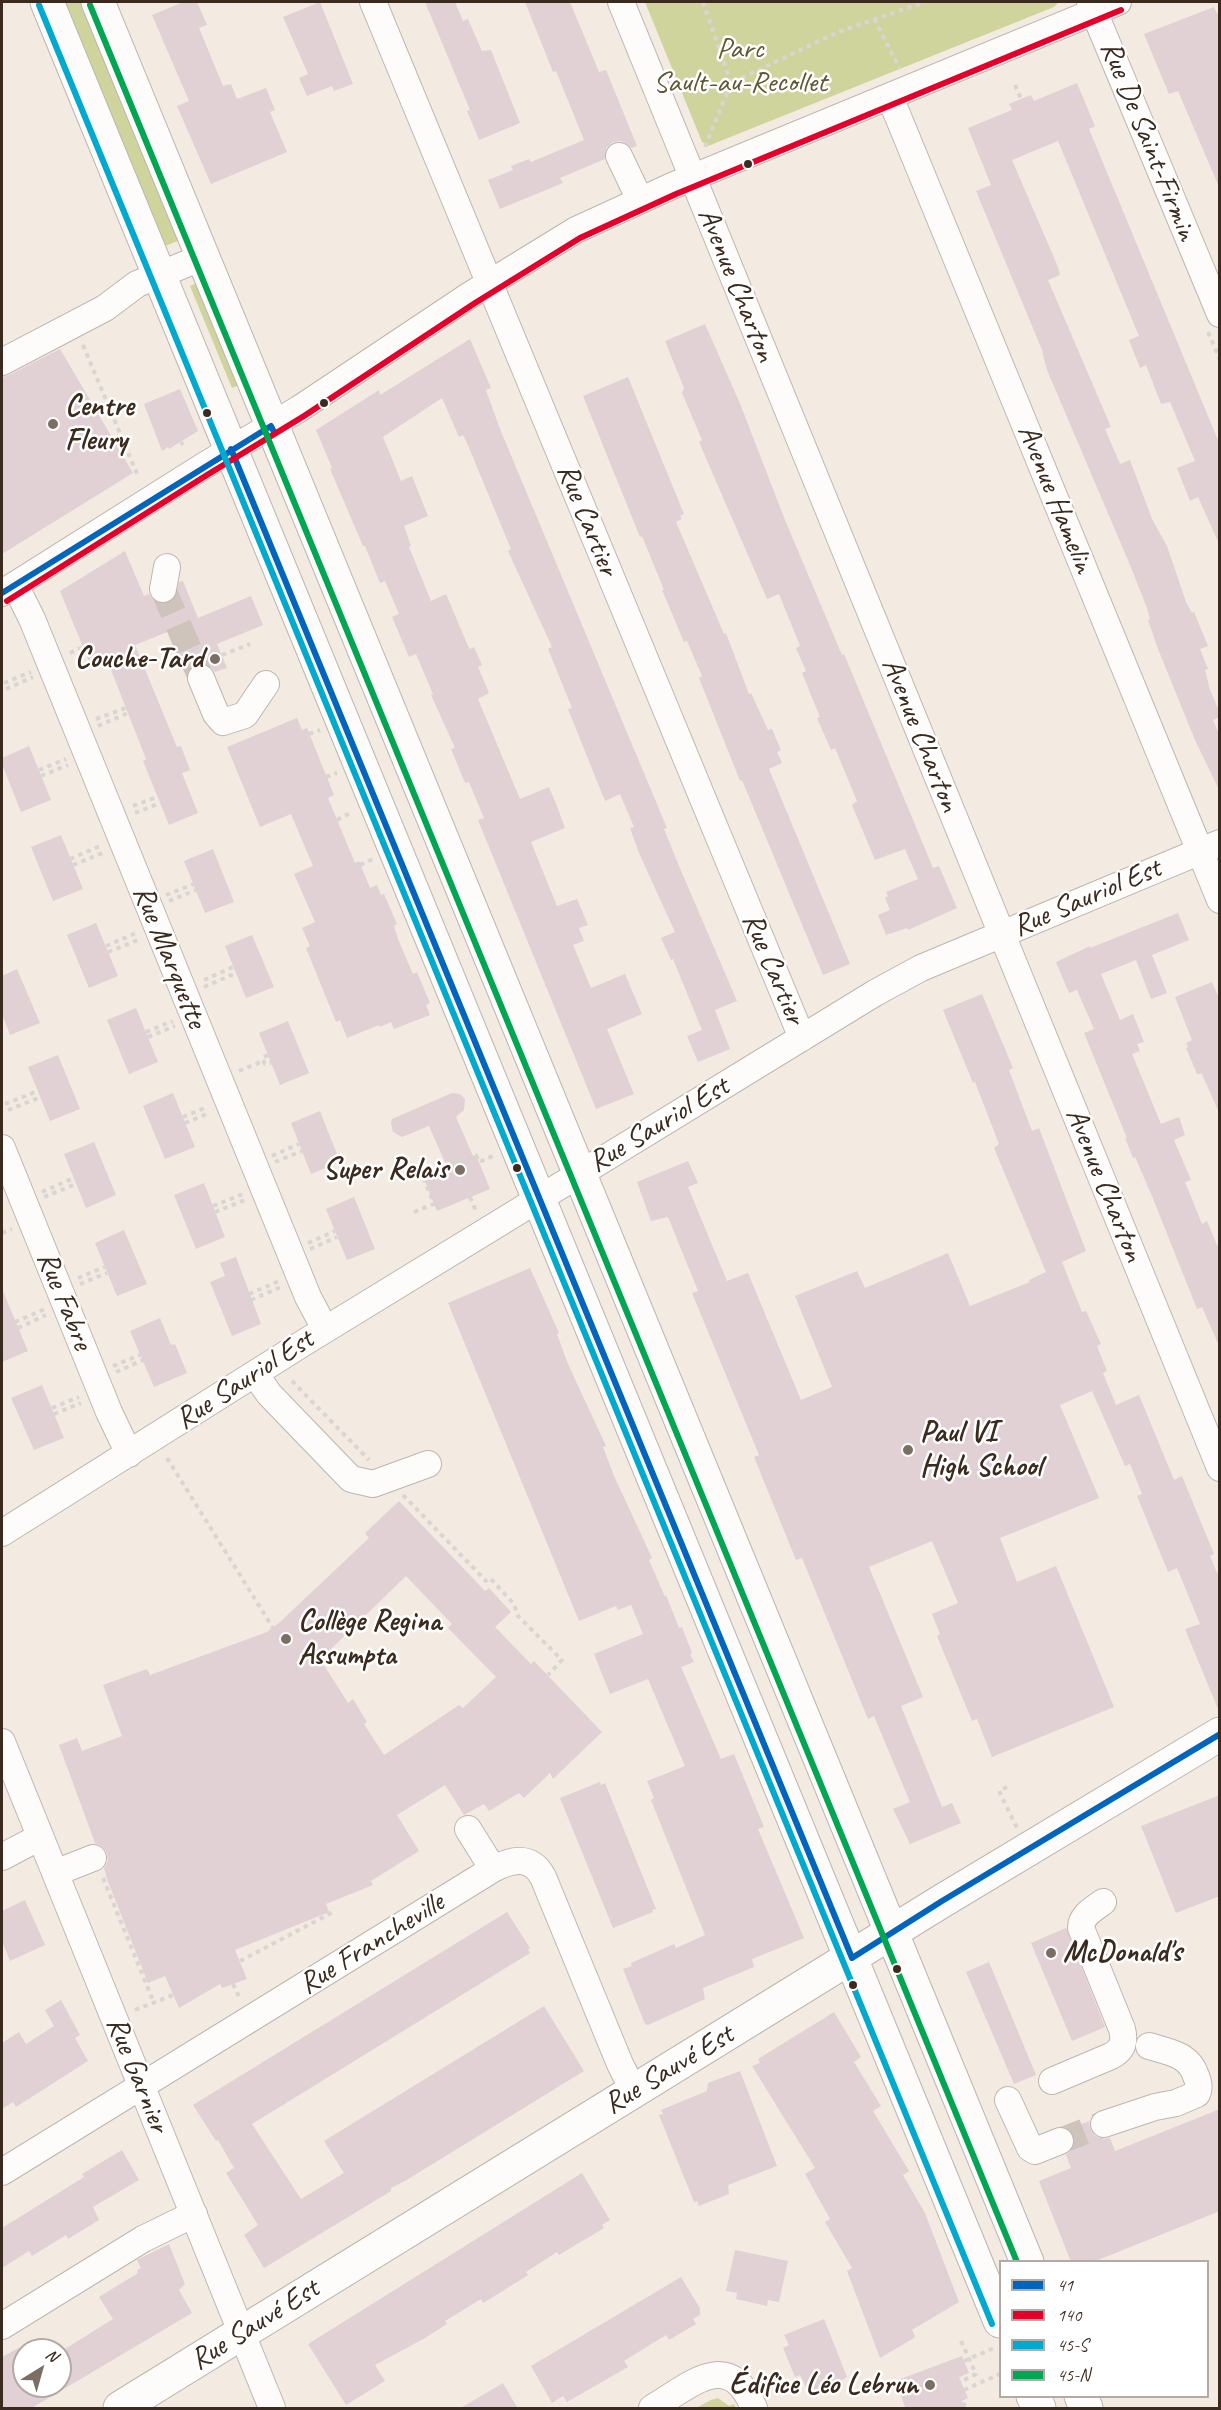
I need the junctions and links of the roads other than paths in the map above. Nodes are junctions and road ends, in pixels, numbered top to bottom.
1 (47, 2) edge
2 (98, 2) edge
3 (373, 2) edge
4 (621, 2) edge
5 (1101, 5) edge
6 (890, 97) junction
7 (619, 156) dead end
8 (692, 178) junction
9 (640, 200) junction
10 (203, 257) junction
11 (160, 274) junction
12 (489, 283) junction
13 (1220, 314) edge
14 (2, 362) edge
15 (271, 426) junction
16 (231, 449) junction
17 (8, 589) edge
18 (201, 678) tunnel mouth
19 (266, 684) dead end
20 (1209, 847) edge
21 (1220, 900) edge
22 (1001, 934) junction
23 (801, 1038) junction
24 (2, 1148) edge
25 (580, 1173) junction
26 (539, 1198) junction
27 (325, 1329) junction
28 (255, 1374) junction
29 (129, 1454) junction
30 (428, 1464) dead end
31 (1220, 1468) edge
32 (2, 1533) edge
33 (1220, 1734) edge
34 (2, 1742) edge
35 (468, 1829) dead end
36 (40, 1837) junction
37 (2, 1857) edge
38 (96, 1863) road end
39 (493, 1869) junction
40 (55, 1873) junction
41 (1103, 1902) dead end
42 (892, 1932) junction
43 (852, 1958) junction
44 (1149, 2046) dead end
45 (1052, 2081) dead end
46 (142, 2087) junction
47 (634, 2092) junction
48 (1008, 2100) dead end
49 (1104, 2124) tunnel mouth
50 (1060, 2141) tunnel mouth
51 (2, 2172) edge
52 (194, 2214) junction
53 (1026, 2260) edge
54 (2, 2326) edge
55 (242, 2334) junction
56 (997, 2335) edge
57 (751, 2402) edge
58 (120, 2409) edge
59 (272, 2409) edge
60 (652, 2409) edge

1 - 11 main road
2 - 10 main road
3 - 12 street, Rue Cartier
4 - 8 street, Avenue Charton
5 - 6 street
5 - 13 street, Rue De Saint-Firmin
6 - 8 street
6 - 20 street, Avenue Hamelin
7 - 9 street
8 - 9 street
8 - 22 street, Avenue Charton
9 - 12 street
10 - 11 street
10 - 15 main road
11 - 14 street
11 - 16 main road
12 - 15 street
12 - 23 street, Rue Cartier
15 - 16 street
15 - 25 main road
16 - 17 street
16 - 26 main road
17 - 27 street, Rue Marquette
18 - 19 street
20 - 21 street, Avenue Hamelin
20 - 22 street, Rue Sauriol Est
22 - 23 street, Rue Sauriol Est
22 - 31 street, Avenue Charton
23 - 25 street, Rue Sauriol Est
24 - 29 street, Rue Fabre
25 - 26 street, Rue Sauriol Est
25 - 42 main road
26 - 27 street, Rue Sauriol Est
26 - 43 main road
27 - 28 street, Rue Sauriol Est
28 - 29 street, Rue Sauriol Est
28 - 30 street
29 - 32 street, Rue Sauriol Est
33 - 42 main road, Rue Sauvé Est
34 - 36 street, Rue Garnier
35 - 39 street
36 - 37 street
36 - 40 street, Rue Garnier
38 - 40 street
39 - 46 street, Rue Francheville
39 - 47 street, Rue Francheville
40 - 46 street, Rue Garnier
41 - 45 street
42 - 43 main road, Rue Sauvé Est
42 - 53 main road
43 - 47 main road, Rue Sauvé Est
43 - 56 main road
44 - 49 street
46 - 51 street, Rue Francheville
46 - 52 street, Rue Garnier
47 - 55 main road, Rue Sauvé Est
48 - 50 street
52 - 54 street
52 - 55 street, Rue Garnier
55 - 58 main road, Rue Sauvé Est
55 - 59 street, Rue Garnier
57 - 60 street

